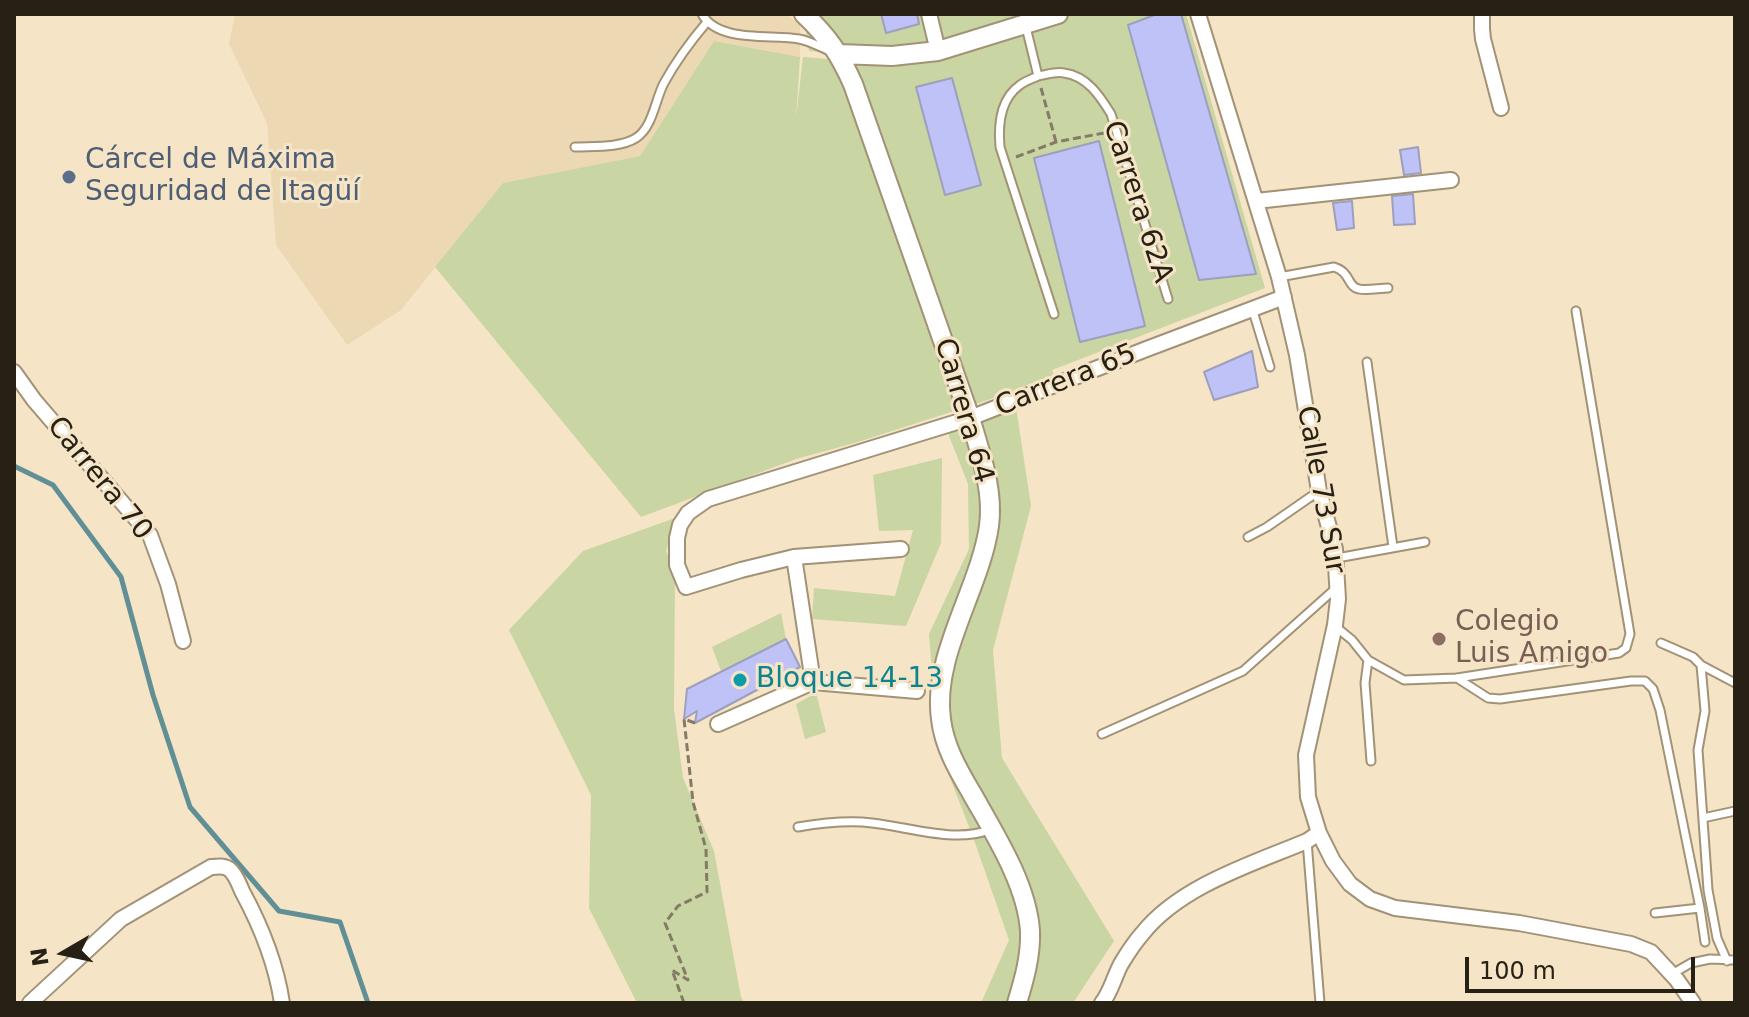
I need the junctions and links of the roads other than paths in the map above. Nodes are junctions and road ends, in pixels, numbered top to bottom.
1 (804, 14) edge
2 (929, 14) edge
3 (1058, 14) edge
4 (1198, 14) edge
5 (1482, 14) edge
6 (704, 18) edge
7 (1024, 19) edge
8 (938, 51) junction
9 (839, 54) junction
10 (1038, 76) junction
11 (1501, 108) dead end
12 (575, 147) dead end
13 (1451, 180) dead end
14 (1256, 201) junction
15 (1279, 277) junction
16 (1388, 288) dead end
17 (1284, 297) junction
18 (1168, 299) dead end
19 (1252, 308) junction
20 (1576, 311) dead end
21 (1054, 314) dead end
22 (1367, 362) dead end
23 (1270, 367) dead end
24 (14, 372) edge
25 (970, 418) junction
26 (1319, 491) junction
27 (1248, 537) dead end
28 (1425, 542) dead end
29 (1393, 547) junction
30 (901, 549) dead end
31 (794, 557) junction
32 (1336, 558) junction
33 (1338, 587) junction
34 (1335, 625) junction
35 (183, 641) dead end
36 (1661, 643) dead end
37 (1368, 660) junction
38 (1701, 665) junction
39 (1457, 678) junction
40 (813, 682) junction
41 (1735, 683) edge
42 (917, 691) dead end
43 (718, 724) dead end
44 (1102, 734) dead end
45 (1371, 761) dead end
46 (1735, 811) edge
47 (1703, 818) junction
48 (798, 827) dead end
49 (992, 829) junction
50 (1313, 837) junction
51 (1700, 908) junction
52 (1655, 913) dead end
53 (1705, 942) dead end
54 (1731, 960) edge
55 (1672, 974) junction
56 (30, 1003) edge
57 (282, 1003) edge
58 (1017, 1003) edge
59 (1102, 1003) edge
60 (1320, 1003) edge
61 (1693, 1003) edge

1 - 9 street, Carrera 64
2 - 8 street
3 - 7 street
4 - 14 street, Calle 73 Sur
5 - 11 street
6 - 9 lane
6 - 12 lane
7 - 8 street
7 - 10 lane
8 - 9 street
9 - 25 street, Carrera 64
10 - 18 lane, Carrera 62A
10 - 21 lane
13 - 14 street
14 - 15 street, Calle 73 Sur
15 - 16 lane
15 - 17 street, Calle 73 Sur
17 - 19 street, Carrera 65
17 - 26 street, Calle 73 Sur
19 - 23 lane
19 - 25 street, Carrera 65
20 - 39 lane
22 - 29 lane
24 - 35 street, Carrera 70
25 - 31 street, Carrera 65
25 - 49 street, Carrera 64
26 - 27 lane
26 - 32 street, Calle 73 Sur
28 - 29 lane
29 - 32 lane
30 - 31 street
31 - 40 street
32 - 33 street, Calle 73 Sur
33 - 34 street, Calle 73 Sur
33 - 44 lane
34 - 37 lane
34 - 50 street, Calle 73 Sur
36 - 38 lane
37 - 39 lane
37 - 45 lane
38 - 41 lane
38 - 47 lane
39 - 51 lane
40 - 42 street
40 - 43 street
46 - 47 lane
47 - 54 lane
48 - 49 lane
49 - 58 street, Carrera 64
50 - 55 street, Calle 73 Sur
50 - 59 street
50 - 60 lane
51 - 52 lane
51 - 53 lane
54 - 55 lane
55 - 61 street, Calle 73 Sur
56 - 57 street

